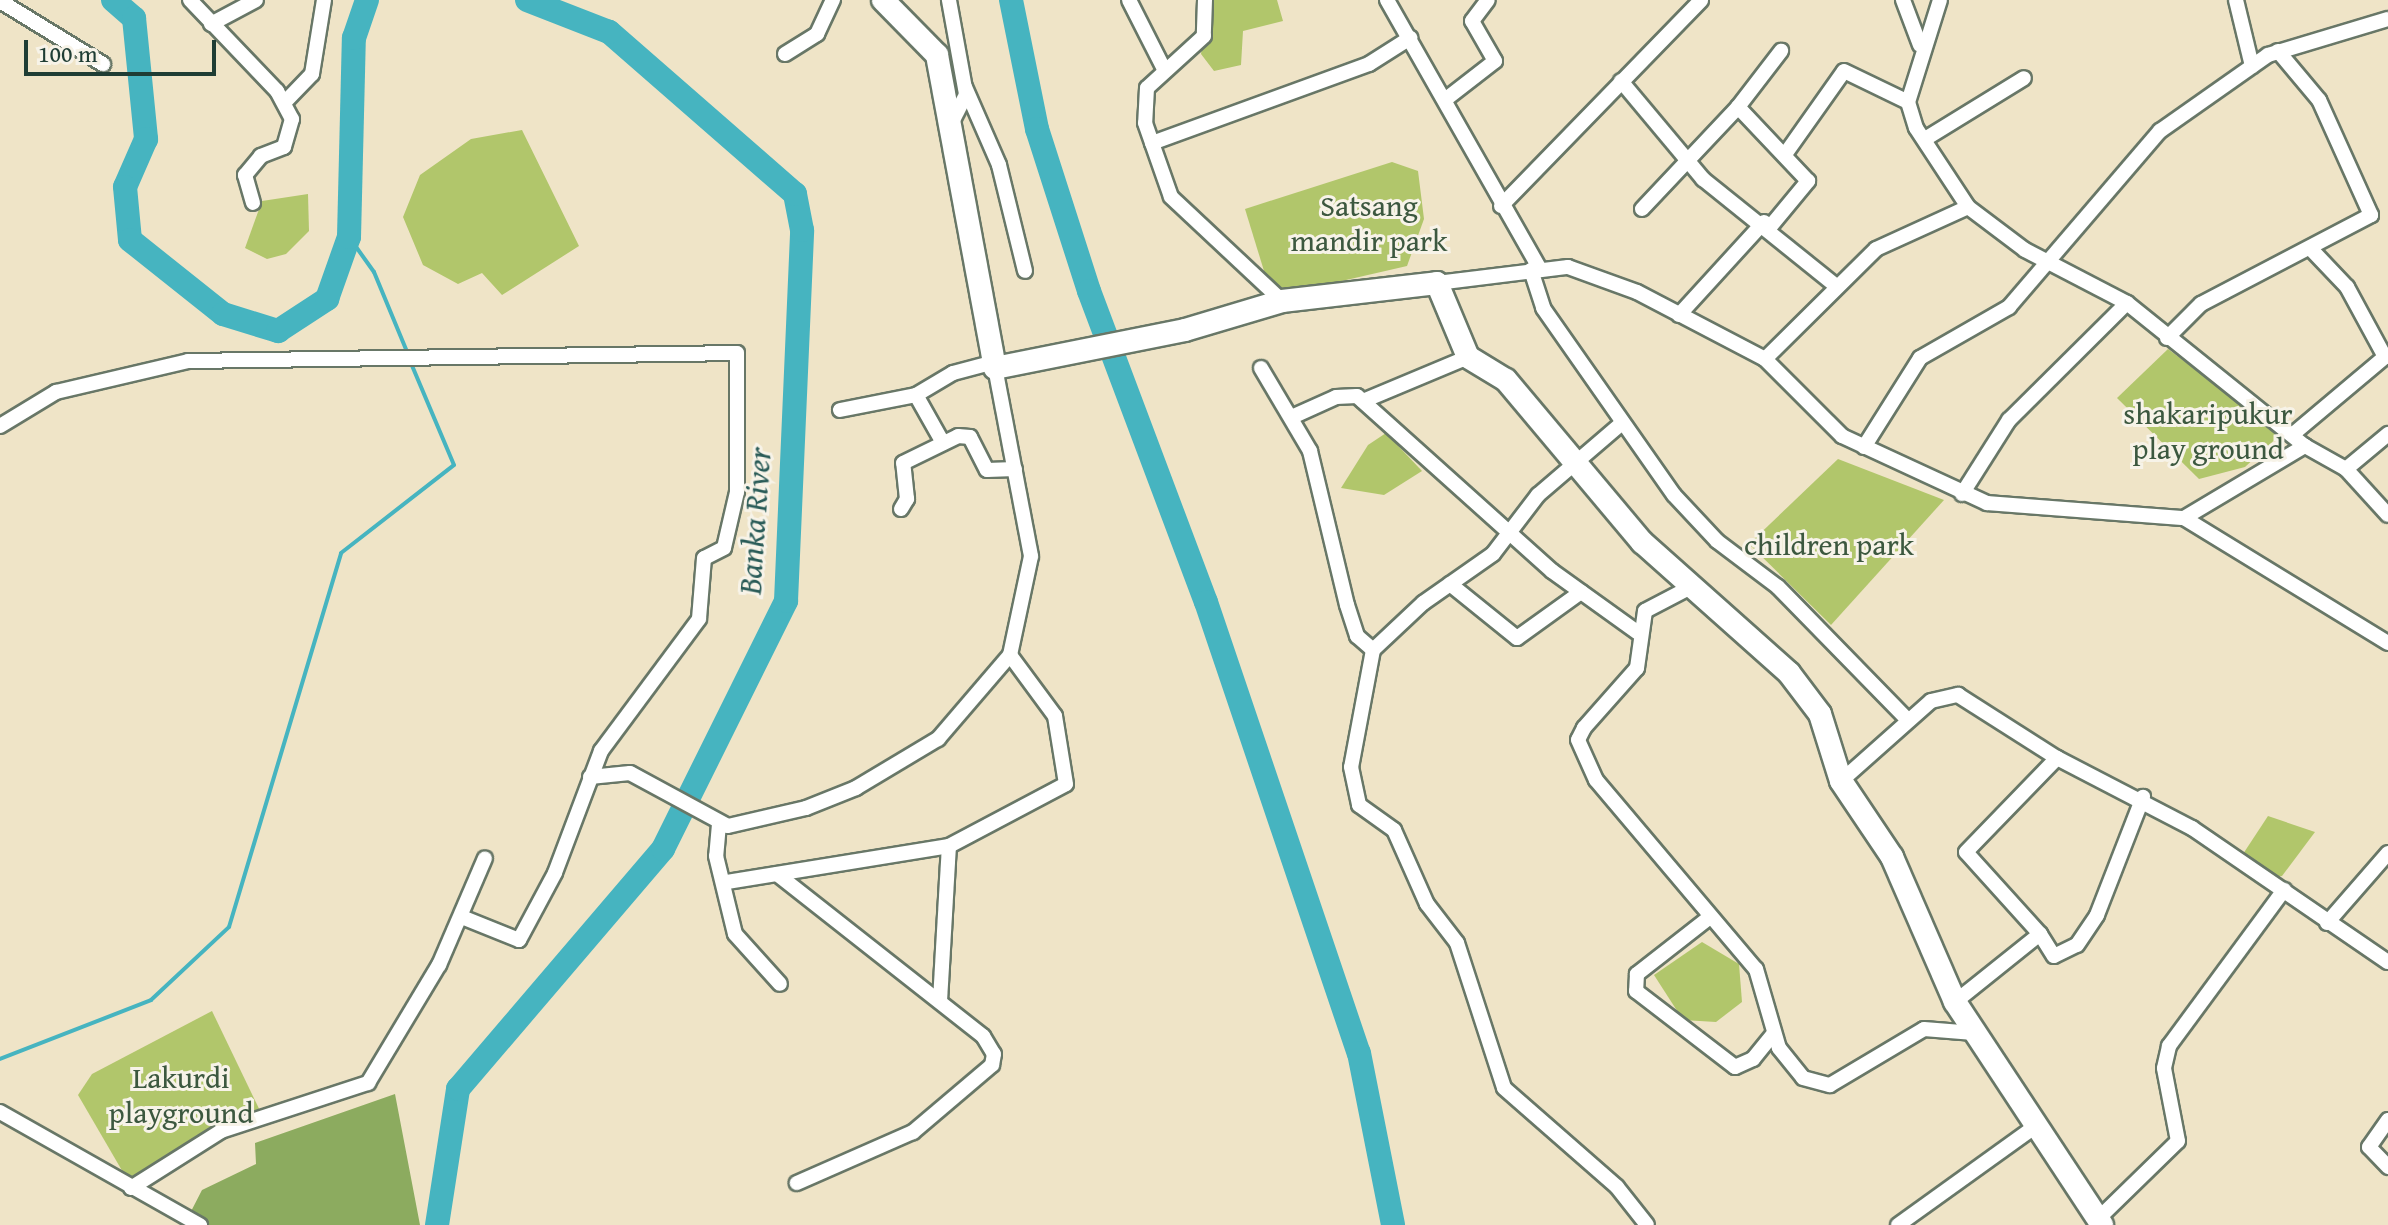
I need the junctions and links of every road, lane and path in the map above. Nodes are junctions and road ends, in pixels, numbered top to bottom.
1 (190, 0) edge
2 (256, 0) edge
3 (324, 0) edge
4 (833, 0) edge
5 (883, 0) edge
6 (949, 0) edge
7 (1129, 0) edge
8 (1205, 0) edge
9 (1387, 0) edge
10 (1488, 0) edge
11 (1701, 0) edge
12 (1903, 0) edge
13 (1940, 0) edge
14 (2236, 0) edge
15 (0, 1) edge
16 (2388, 19) edge
17 (211, 24) junction
18 (1410, 38) junction
19 (1920, 49) junction
20 (1781, 51) dead end
21 (2278, 51) junction
22 (785, 54) dead end
23 (103, 64) dead end
24 (2252, 66) junction
25 (1163, 67) junction
26 (2024, 78) dead end
27 (1621, 81) junction
28 (965, 87) junction
29 (1446, 99) junction
30 (285, 102) junction
31 (1908, 102) junction
32 (1738, 107) junction
33 (949, 128) junction
34 (1925, 139) junction
35 (1152, 143) junction
36 (1786, 153) junction
37 (1684, 159) junction
38 (253, 203) dead end
39 (1501, 206) junction
40 (1968, 207) junction
41 (1642, 209) dead end
42 (1767, 225) junction
43 (2310, 248) junction
44 (2046, 259) junction
45 (1534, 268) junction
46 (1025, 271) dead end
47 (1437, 283) junction
48 (1835, 285) junction
49 (1282, 301) junction
50 (2127, 303) junction
51 (1679, 315) junction
52 (2167, 338) junction
53 (1468, 357) junction
54 (1765, 359) junction
55 (993, 366) junction
56 (1261, 368) dead end
57 (916, 395) junction
58 (1363, 401) junction
59 (840, 410) dead end
60 (1294, 416) junction
61 (1622, 423) junction
62 (0, 426) edge
63 (2388, 434) edge
64 (2292, 435) junction
65 (943, 443) junction
66 (2305, 446) junction
67 (1864, 447) junction
68 (1578, 462) junction
69 (1015, 469) junction
70 (2346, 469) junction
71 (1962, 494) junction
72 (901, 509) dead end
73 (2388, 515) edge
74 (2184, 518) junction
75 (1512, 529) junction
76 (1450, 584) junction
77 (1687, 589) junction
78 (1581, 592) junction
79 (1637, 632) junction
80 (2388, 643) edge
81 (1373, 650) junction
82 (1010, 655) junction
83 (1907, 719) junction
84 (2057, 758) junction
85 (590, 777) junction
86 (1841, 781) junction
87 (2143, 797) junction
88 (716, 827) junction
89 (949, 846) junction
90 (2388, 853) edge
91 (485, 858) dead end
92 (777, 874) junction
93 (727, 882) junction
94 (2284, 890) junction
95 (1710, 917) junction
96 (464, 918) junction
97 (2327, 923) junction
98 (2040, 934) junction
99 (2388, 962) edge
100 (780, 984) dead end
101 (940, 1001) junction
102 (1955, 1002) junction
103 (1774, 1033) junction
104 (1974, 1033) junction
105 (0, 1112) edge
106 (2388, 1120) edge
107 (2036, 1126) junction
108 (2388, 1167) edge
109 (797, 1183) dead end
110 (131, 1188) junction
111 (2100, 1221) edge
112 (200, 1225) edge
113 (1647, 1225) edge
114 (1898, 1225) edge

1 - 17 street
2 - 17 street
3 - 30 street
4 - 22 street
5 - 33 main road
6 - 28 street
7 - 25 street
8 - 25 street
9 - 18 street
10 - 29 street
11 - 27 street
12 - 19 street
13 - 19 street
14 - 24 street
15 - 23 street
16 - 21 street
17 - 30 street
18 - 29 street
18 - 35 street
19 - 31 street
20 - 32 street
21 - 24 street
21 - 43 street
24 - 44 street
25 - 35 street
26 - 34 street
27 - 37 street
27 - 39 street
28 - 33 street
28 - 46 street
29 - 39 street
30 - 38 street
31 - 34 street
31 - 36 street
32 - 36 street
32 - 37 street
33 - 55 main road
34 - 40 street
35 - 49 street
36 - 42 street
37 - 41 street
37 - 42 street
39 - 45 street
40 - 44 street
40 - 48 street
42 - 48 street
42 - 51 street
43 - 52 street
43 - 64 street
44 - 50 street
44 - 67 street
45 - 47 street
45 - 51 street
45 - 61 street
47 - 49 main road
47 - 53 main road
48 - 54 street
49 - 55 main road
50 - 52 street
50 - 71 street
51 - 54 street
52 - 64 street
53 - 58 street
53 - 68 main road
54 - 67 street
55 - 57 street
55 - 69 street
56 - 60 street
57 - 59 street
57 - 65 street
58 - 60 street
58 - 75 street
60 - 81 street
61 - 68 street
61 - 83 street
62 - 85 street
63 - 70 street
64 - 66 street
65 - 69 street
65 - 72 street
66 - 70 street
66 - 74 street
67 - 71 street
68 - 75 street
68 - 77 main road
69 - 82 street
70 - 73 street
71 - 74 street
74 - 80 street
75 - 76 street
75 - 78 street
76 - 78 street
76 - 81 street
77 - 79 street
77 - 86 main road
78 - 79 street
79 - 95 street
81 - 113 street
82 - 88 street
82 - 89 street
83 - 84 street
83 - 86 street
84 - 87 street
84 - 98 street
85 - 88 street
85 - 96 street
86 - 102 main road
87 - 94 street
87 - 98 street
88 - 93 street
89 - 92 street
89 - 101 street
90 - 97 street
91 - 96 street
92 - 93 street
92 - 101 street
93 - 100 street
94 - 97 street
94 - 111 street
95 - 103 street
95 - 103 street
96 - 110 street
97 - 99 street
98 - 102 street
101 - 109 street
102 - 104 main road
103 - 104 street
104 - 107 main road
105 - 110 street
106 - 108 street
107 - 111 main road
107 - 114 street
110 - 112 street

